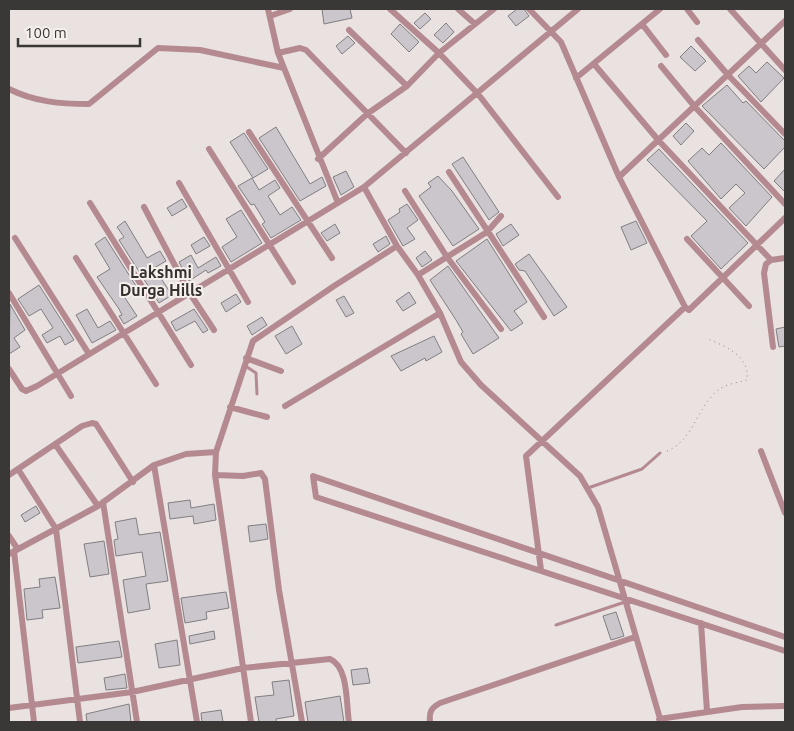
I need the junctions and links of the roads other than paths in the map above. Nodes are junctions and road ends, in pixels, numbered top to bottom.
1 (290, 9) edge
2 (390, 9) edge
3 (458, 9) edge
4 (494, 9) edge
5 (528, 9) edge
6 (578, 9) edge
7 (660, 9) edge
8 (687, 9) edge
9 (730, 9) edge
10 (269, 12) edge
11 (785, 21) edge
12 (697, 22) dead end
13 (475, 24) junction
14 (642, 24) junction
15 (348, 30) dead end
16 (552, 32) junction
17 (698, 40) dead end
18 (762, 45) junction
19 (278, 53) junction
20 (439, 53) junction
21 (666, 55) dead end
22 (594, 64) junction
23 (661, 66) dead end
24 (284, 68) junction
25 (785, 70) edge
26 (728, 75) junction
27 (576, 78) junction
28 (407, 86) junction
29 (9, 90) edge
30 (478, 94) junction
31 (695, 107) junction
32 (367, 114) junction
33 (249, 132) dead end
34 (785, 134) edge
35 (659, 141) junction
36 (209, 149) dead end
37 (406, 153) junction
38 (318, 159) junction
39 (449, 172) dead end
40 (619, 177) junction
41 (179, 182) dead end
42 (364, 187) junction
43 (406, 191) dead end
44 (558, 197) dead end
45 (90, 203) dead end
46 (338, 203) junction
47 (785, 204) edge
48 (144, 207) dead end
49 (501, 216) dead end
50 (785, 218) edge
51 (308, 222) junction
52 (487, 232) junction
53 (15, 238) dead end
54 (687, 239) dead end
55 (270, 244) junction
56 (756, 245) junction
57 (397, 246) junction
58 (447, 257) junction
59 (76, 258) dead end
60 (332, 258) dead end
61 (785, 258) edge
62 (771, 260) junction
63 (229, 268) junction
64 (418, 275) junction
65 (723, 277) junction
66 (293, 282) dead end
67 (189, 292) junction
68 (9, 293) edge
69 (248, 302) dead end
70 (749, 306) dead end
71 (685, 308) junction
72 (156, 312) junction
73 (440, 312) junction
74 (544, 317) dead end
75 (214, 330) dead end
76 (501, 330) dead end
77 (122, 333) junction
78 (773, 347) dead end
79 (89, 354) junction
80 (245, 361) junction
81 (191, 365) dead end
82 (9, 369) edge
83 (282, 372) dead end
84 (57, 374) junction
85 (156, 384) dead end
86 (257, 394) dead end
87 (71, 396) dead end
88 (285, 406) dead end
89 (230, 408) junction
90 (267, 417) dead end
91 (542, 441) junction
92 (55, 444) junction
93 (761, 451) dead end
94 (216, 452) junction
95 (660, 453) road end
96 (154, 465) junction
97 (18, 469) junction
98 (9, 475) edge
99 (215, 475) junction
100 (133, 482) junction
101 (588, 488) junction
102 (100, 504) junction
103 (785, 512) edge
104 (56, 528) junction
105 (9, 536) edge
106 (13, 551) edge
107 (538, 552) junction
108 (541, 570) junction
109 (618, 579) junction
110 (624, 600) junction
111 (701, 623) junction
112 (556, 625) dead end
113 (635, 637) junction
114 (785, 637) edge
115 (785, 651) edge
116 (293, 662) junction
117 (243, 668) junction
118 (190, 680) junction
119 (132, 692) junction
120 (76, 700) junction
121 (30, 706) junction
122 (785, 706) edge
123 (9, 708) edge
124 (707, 711) junction
125 (660, 720) edge
126 (34, 722) edge
127 (80, 722) edge
128 (137, 722) edge
129 (197, 722) edge
130 (251, 722) edge
131 (302, 722) edge
132 (349, 722) edge
133 (430, 722) edge

1 - 10 street
2 - 20 street
3 - 13 street
4 - 13 street
5 - 16 street
6 - 16 street
7 - 14 street
8 - 12 street
9 - 18 street
10 - 19 street
11 - 18 street
13 - 20 street
14 - 21 street
14 - 22 street
15 - 28 street
16 - 27 street
16 - 30 street
17 - 26 street
18 - 25 street
18 - 26 street
19 - 24 street
19 - 32 street
20 - 28 street
20 - 30 street
22 - 27 street
22 - 35 street
23 - 31 street
24 - 29 street
24 - 38 street
26 - 31 street
26 - 34 street
27 - 40 street
28 - 32 street
30 - 37 street
30 - 44 street
31 - 35 street
31 - 47 street
32 - 37 street
32 - 38 street
33 - 51 street
35 - 40 street
35 - 56 street
36 - 55 street
37 - 42 street
38 - 46 street
39 - 52 street
40 - 71 street
41 - 63 street
42 - 46 street
42 - 57 street
43 - 58 street
45 - 72 street
46 - 51 street
48 - 67 street
49 - 52 street
50 - 56 street
51 - 55 street
51 - 60 street
52 - 58 street
52 - 74 street
53 - 79 street
54 - 65 street
55 - 63 street
55 - 66 street
56 - 62 street
56 - 65 street
57 - 64 street
57 - 80 street
58 - 64 street
58 - 76 street
59 - 77 street
61 - 62 street
62 - 78 street
63 - 67 street
63 - 69 street
64 - 73 street
65 - 70 street
65 - 71 street
67 - 72 street
67 - 75 street
68 - 84 street
71 - 91 street
72 - 77 street
72 - 81 street
73 - 88 street
73 - 91 street
77 - 79 street
77 - 85 street
79 - 84 street
80 - 83 street
80 - 86 lane
80 - 89 street
82 - 84 street
84 - 87 street
89 - 90 street
89 - 94 street
91 - 101 street
91 - 107 street
92 - 97 street
92 - 100 street
92 - 102 street
93 - 103 street
94 - 96 street
94 - 99 street
95 - 101 lane
96 - 100 street
96 - 118 street
97 - 98 street
97 - 104 street
99 - 116 street
99 - 117 street
100 - 102 street
101 - 109 street
102 - 104 street
102 - 119 street
104 - 106 street
104 - 120 street
105 - 106 street
106 - 121 street
107 - 108 street
107 - 108 street
107 - 109 street
108 - 110 street
109 - 110 street
109 - 114 street
110 - 111 street
110 - 112 lane
110 - 113 street
111 - 115 street
111 - 124 street
113 - 125 street
113 - 133 street
116 - 117 street
116 - 131 street
116 - 132 street
117 - 118 street
117 - 130 street
118 - 119 street
118 - 129 street
119 - 120 street
119 - 128 street
120 - 121 street
120 - 127 street
121 - 123 street
121 - 126 street
122 - 124 street
124 - 125 street

